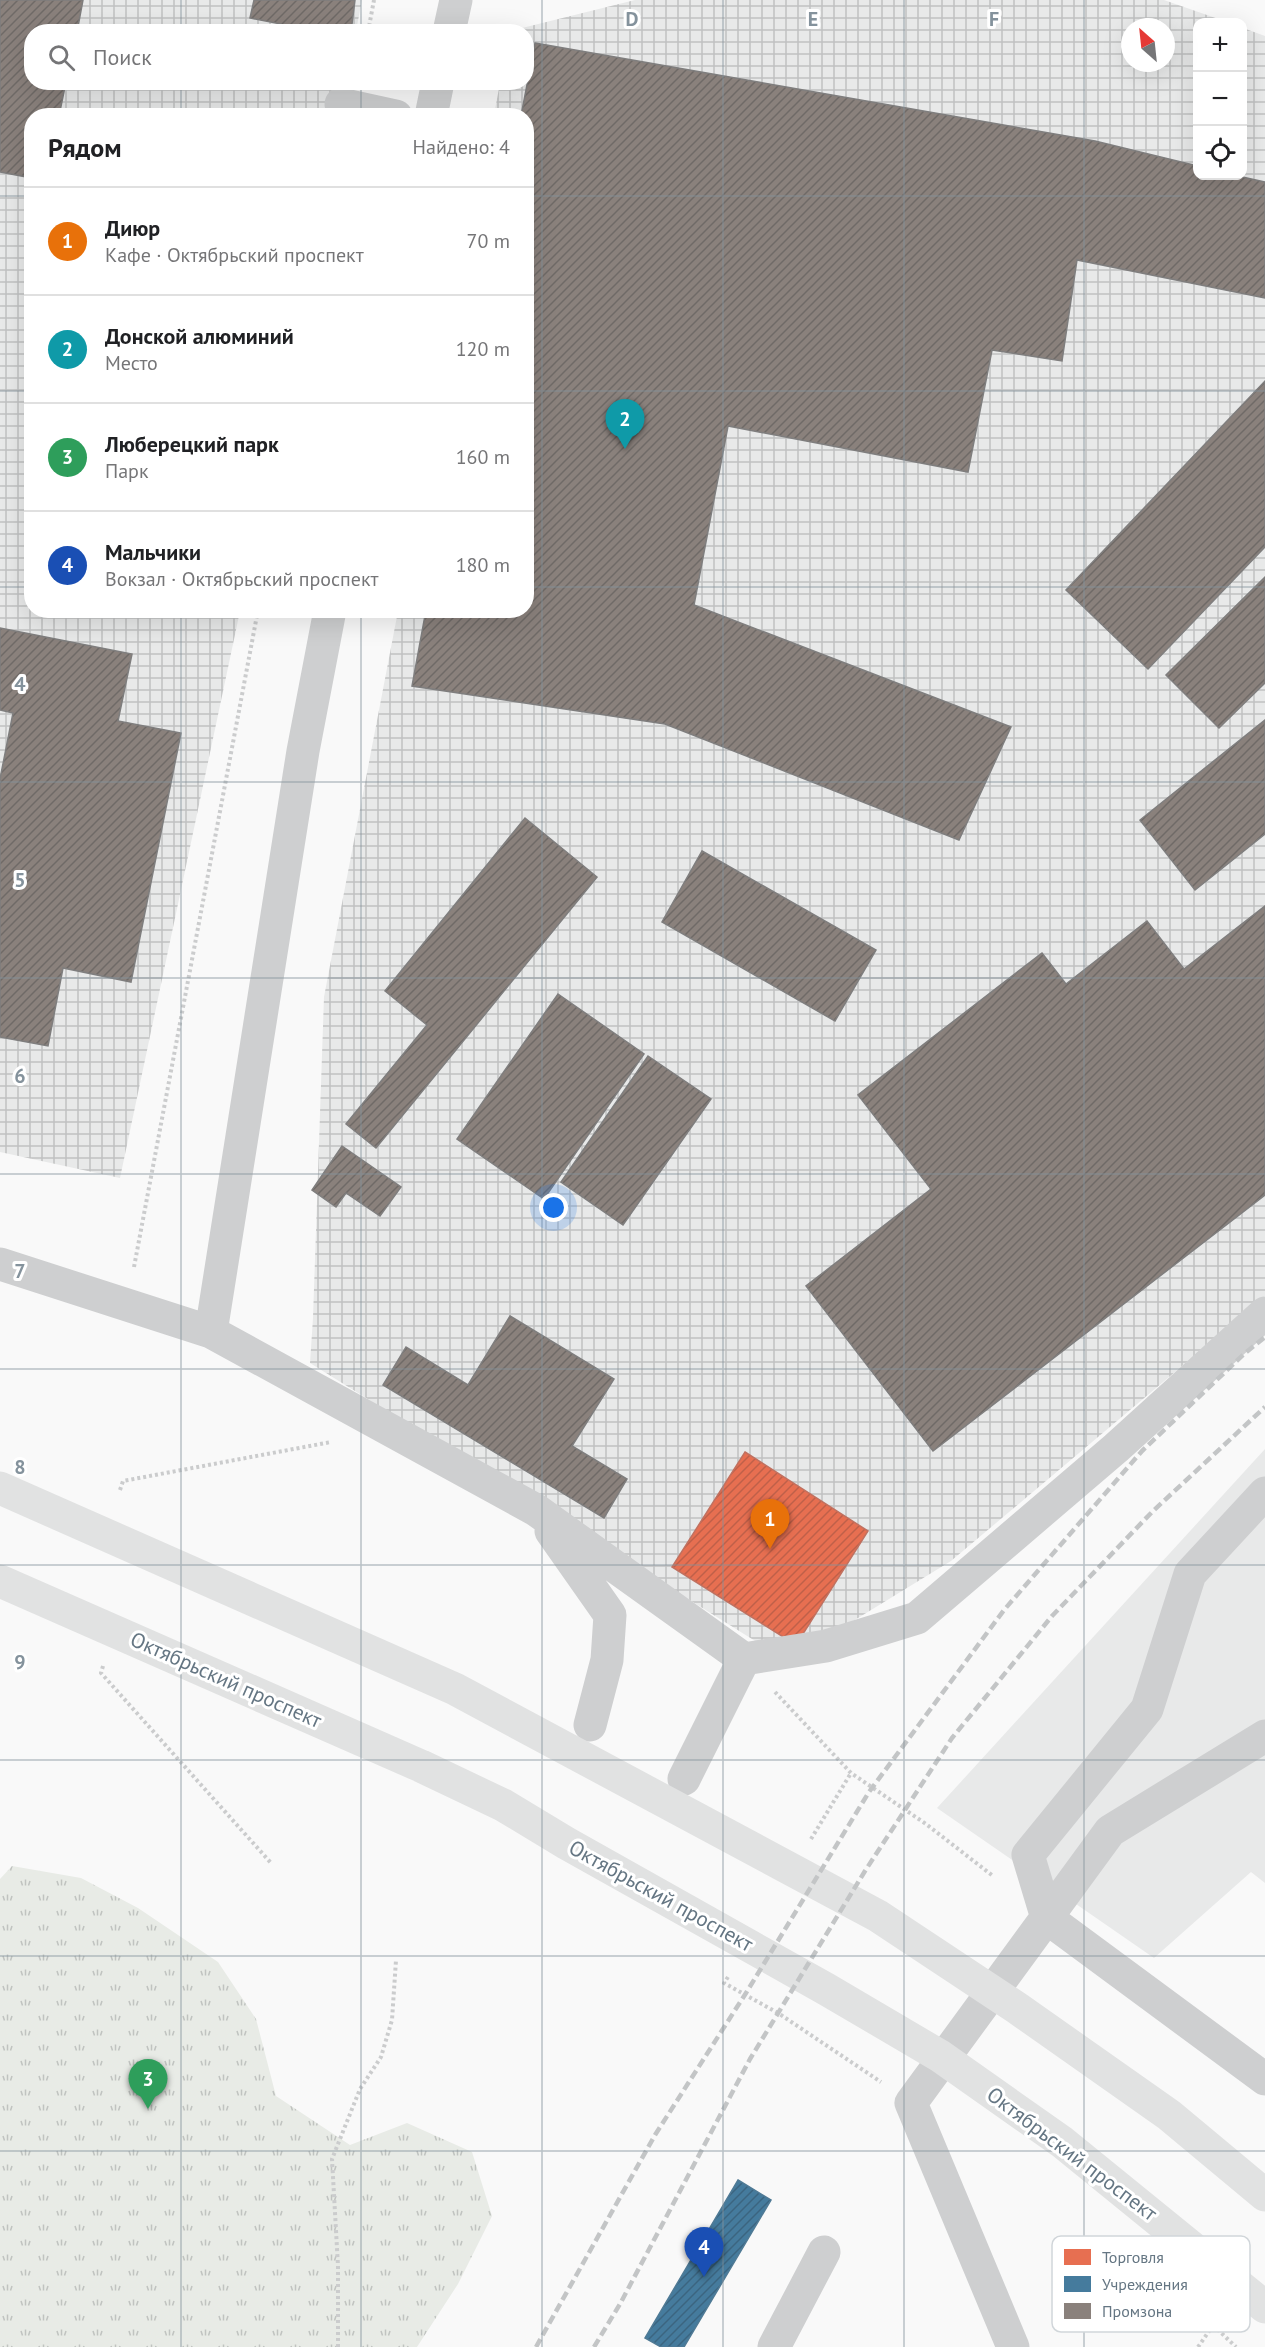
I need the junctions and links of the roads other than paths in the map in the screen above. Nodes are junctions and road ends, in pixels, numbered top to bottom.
1 (456, 0) edge
2 (451, 24) edge
3 (436, 90) edge
4 (342, 104) dead end
5 (360, 108) edge
6 (433, 108) edge
7 (329, 618) edge
8 (0, 1264) edge
9 (1265, 1313) edge
10 (211, 1332) junction
11 (0, 1488) edge
12 (1265, 1493) edge
13 (536, 1510) junction
14 (0, 1581) edge
15 (744, 1659) junction
16 (590, 1725) dead end
17 (1265, 1736) edge
18 (684, 1779) dead end
19 (1047, 1918) junction
20 (1265, 2079) edge
21 (1265, 2195) edge
22 (1178, 2236) edge
23 (824, 2252) dead end
24 (1250, 2295) edge
25 (1265, 2307) edge
26 (774, 2347) edge
27 (1013, 2347) edge

1 - 2 street
3 - 6 street
4 - 5 street
7 - 10 street
8 - 10 street
9 - 15 street
10 - 13 street
11 - 21 main road
12 - 19 street
13 - 15 street
13 - 16 street
14 - 22 main road, Октябрьский проспект
15 - 18 street
17 - 19 street
19 - 20 street
19 - 27 street
23 - 26 street
24 - 25 main road, Октябрьский проспект

